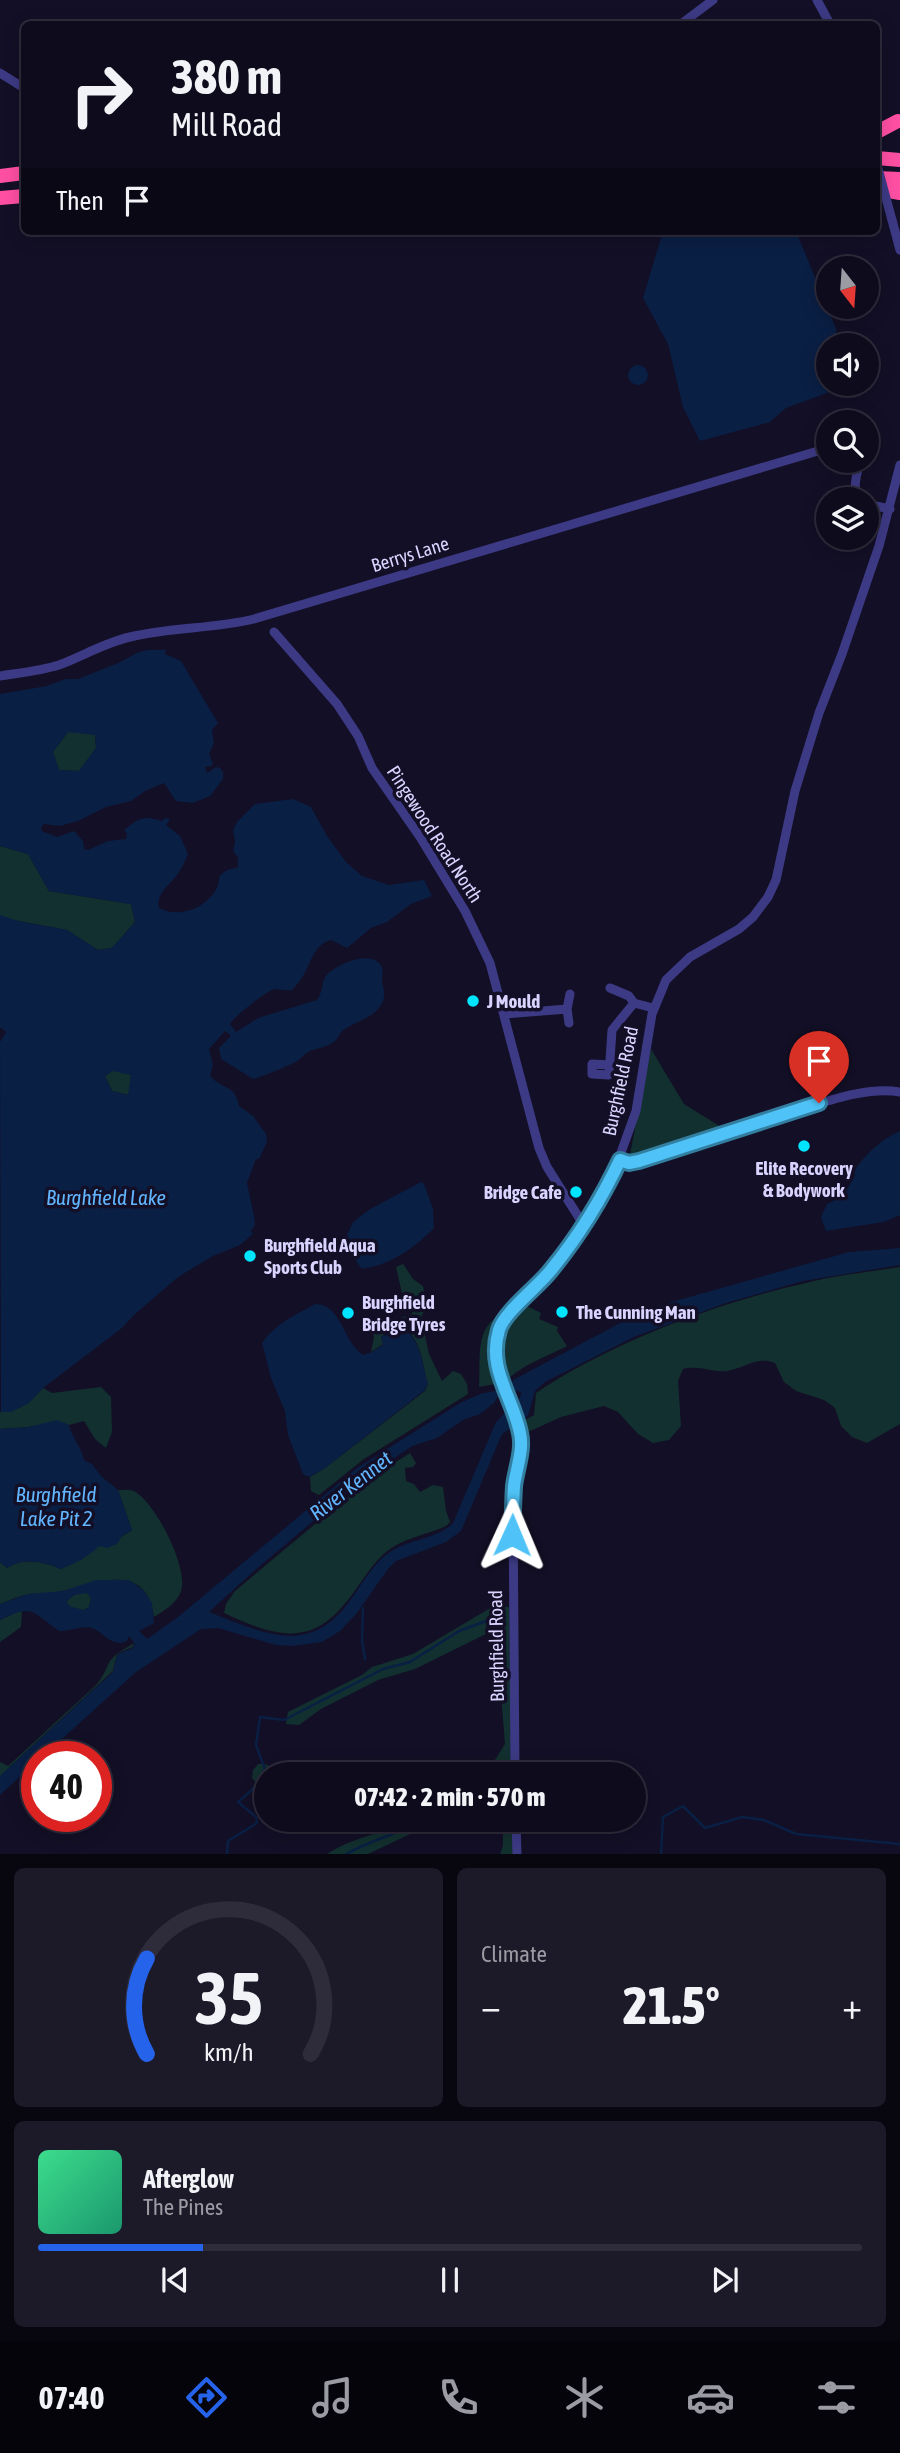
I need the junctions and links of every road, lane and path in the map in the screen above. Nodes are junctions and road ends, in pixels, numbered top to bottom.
1 (713, 0) edge
2 (817, 0) edge
3 (685, 21) edge
4 (828, 21) edge
5 (0, 73) edge
6 (21, 86) edge
7 (898, 121) edge
8 (880, 130) edge
9 (880, 158) edge
10 (900, 160) edge
11 (21, 173) edge
12 (0, 176) edge
13 (880, 176) edge
14 (880, 178) edge
15 (900, 180) edge
16 (880, 189) edge
17 (900, 192) edge
18 (21, 196) edge
19 (0, 198) edge
20 (900, 250) edge
21 (816, 453) edge
22 (900, 465) edge
23 (879, 507) edge
24 (890, 509) junction
25 (279, 634) dead end
26 (0, 676) edge
27 (610, 988) dead end
28 (570, 994) dead end
29 (634, 1003) junction
30 (653, 1008) junction
31 (567, 1009) junction
32 (504, 1014) junction
33 (569, 1023) dead end
34 (610, 1065) dead end
35 (900, 1092) edge
36 (620, 1160) junction
37 (583, 1224) junction
38 (515, 1762) edge
39 (516, 1832) edge
40 (517, 1854) edge

1 - 3 street
2 - 4 street
5 - 6 street
7 - 8 highway
9 - 10 highway
11 - 12 highway
13 - 20 street, bridge
14 - 15 highway
16 - 17 highway
18 - 19 highway
21 - 26 street, Berrys Lane
22 - 24 street, Burghfield Road
23 - 24 street
24 - 30 street, Burghfield Road
25 - 32 street, Pingewood Road North
27 - 29 street
28 - 31 street
29 - 30 street
29 - 34 street
30 - 36 street, Burghfield Road
31 - 32 street
31 - 33 street
32 - 37 street, Pingewood Road North
35 - 36 street
36 - 37 street, Burghfield Road
37 - 38 street, Burghfield Road
39 - 40 street

